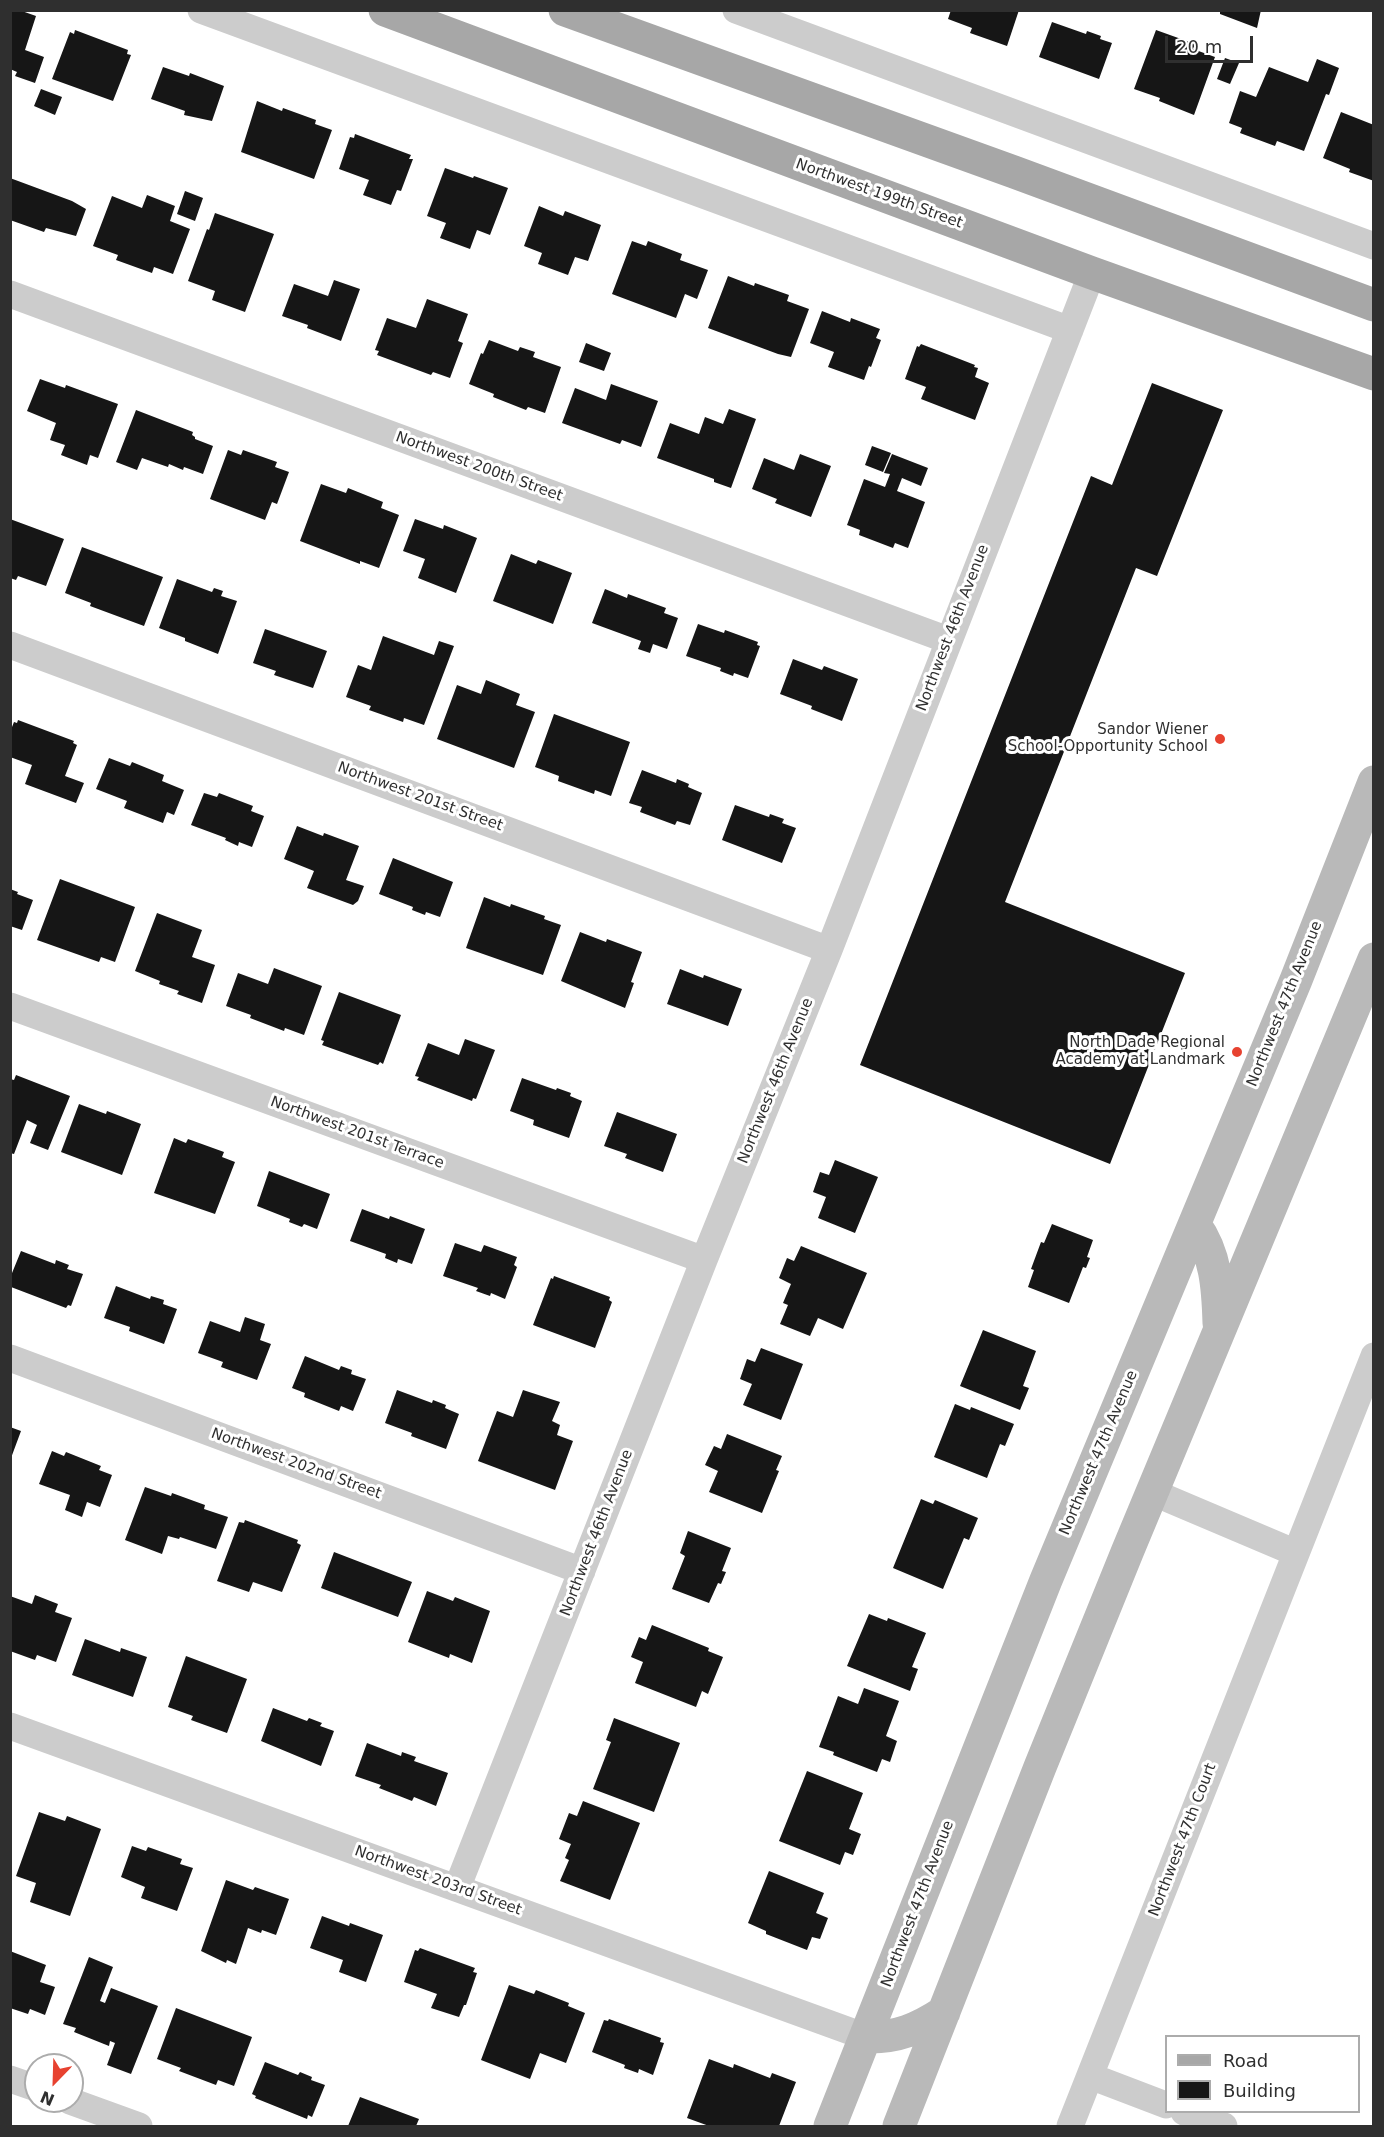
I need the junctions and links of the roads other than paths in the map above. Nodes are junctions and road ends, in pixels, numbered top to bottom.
1 (201, 10) edge
2 (385, 10) edge
3 (565, 10) edge
4 (736, 10) edge
5 (431, 19) edge
6 (1374, 246) edge
7 (1092, 273) junction
8 (10, 294) edge
9 (1374, 305) edge
10 (1070, 330) junction
11 (1374, 374) edge
12 (948, 640) junction
13 (10, 645) edge
14 (1374, 782) edge
15 (828, 950) junction
16 (1374, 959) edge
17 (10, 1006) edge
18 (1195, 1225) junction
19 (704, 1260) junction
20 (1219, 1330) junction
21 (1374, 1356) edge
22 (10, 1358) edge
23 (1152, 1492) junction
24 (1296, 1553) junction
25 (582, 1571) junction
26 (10, 1726) edge
27 (457, 1888) junction
28 (944, 2012) junction
29 (866, 2037) junction
30 (1090, 2076) junction
31 (1165, 2104) edge
32 (84, 2106) edge
33 (1187, 2113) edge
34 (139, 2127) edge
35 (830, 2127) edge
36 (899, 2127) edge
37 (1070, 2127) edge
38 (1224, 2127) edge

1 - 10 street
2 - 5 main road, Northwest 199th Street
3 - 9 main road
4 - 6 street
5 - 7 main road, Northwest 199th Street
7 - 10 street, Northwest 46th Avenue
7 - 11 main road, Northwest 199th Street
8 - 12 street, Northwest 200th Street
10 - 12 street, Northwest 46th Avenue
12 - 15 street, Northwest 46th Avenue
13 - 15 street, Northwest 201st Street
14 - 18 main road, Northwest 47th Avenue
15 - 19 street, Northwest 46th Avenue
16 - 20 main road
17 - 19 street, Northwest 201st Terrace
18 - 20 main road
18 - 29 main road, Northwest 47th Avenue
19 - 25 street, Northwest 46th Avenue
20 - 23 main road
21 - 24 street, Northwest 47th Court
22 - 25 street, Northwest 202nd Street
23 - 24 street
23 - 28 main road
24 - 30 street, Northwest 47th Court
25 - 27 street, Northwest 46th Avenue
26 - 27 street, Northwest 203rd Street
27 - 29 street, Northwest 203rd Street
28 - 29 main road
28 - 36 main road
29 - 35 main road, Northwest 47th Avenue
30 - 31 street
30 - 37 street, Northwest 47th Court
32 - 34 street
33 - 38 street

